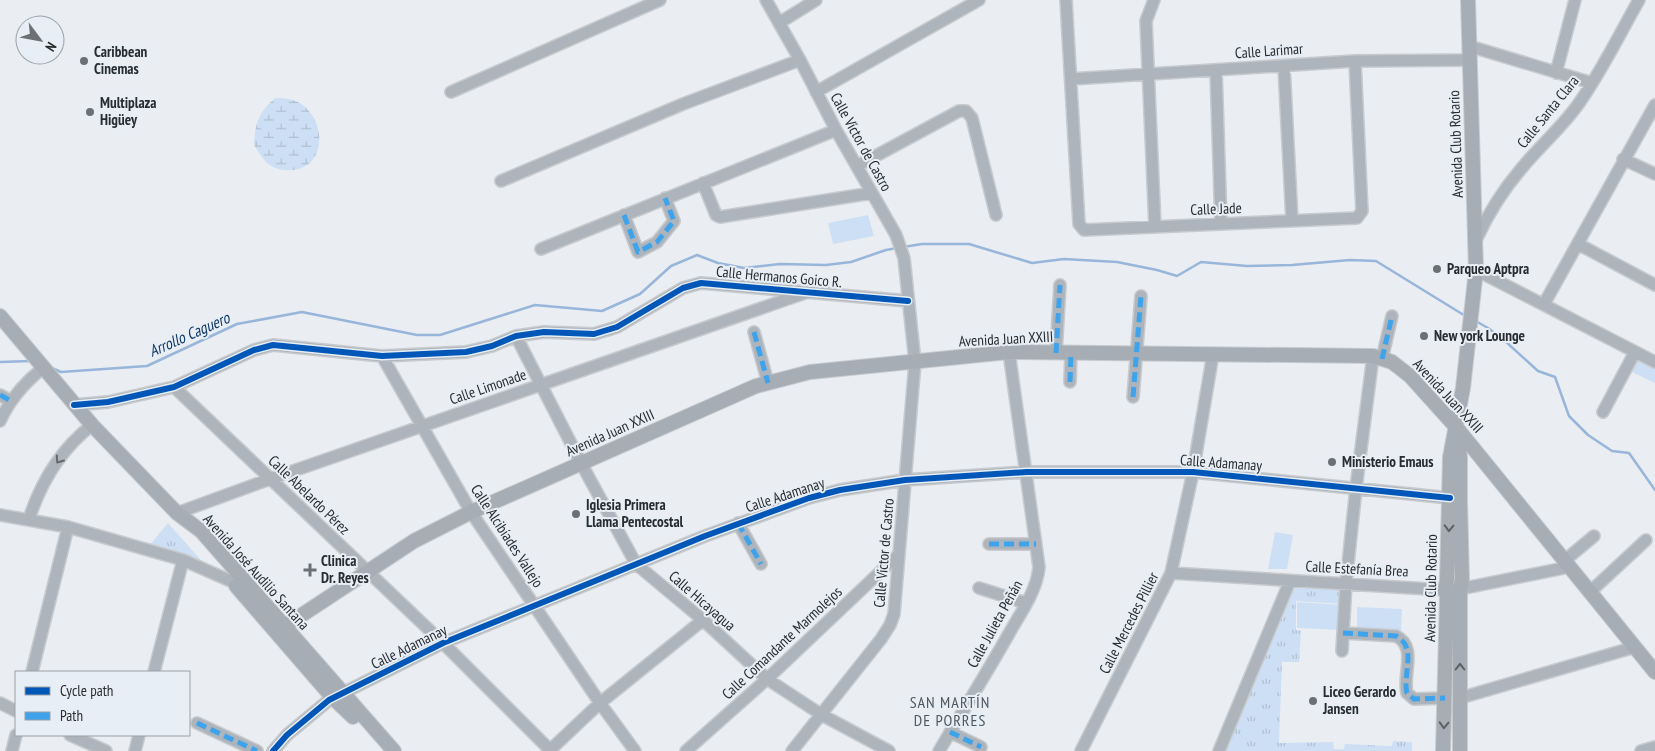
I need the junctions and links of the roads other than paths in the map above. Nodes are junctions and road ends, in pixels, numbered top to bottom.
1 (660, 0) edge
2 (766, 0) edge
3 (816, 0) edge
4 (979, 0) edge
5 (1066, 0) edge
6 (1154, 0) edge
7 (1468, 0) edge
8 (1575, 0) edge
9 (1639, 0) edge
10 (780, 23) junction
11 (1469, 46) junction
12 (800, 60) junction
13 (1470, 60) junction
14 (1355, 61) junction
15 (1284, 66) junction
16 (1216, 70) junction
17 (1556, 73) junction
18 (1147, 74) junction
19 (1071, 79) junction
20 (1592, 83) junction
21 (451, 92) dead end
22 (816, 92) junction
23 (1655, 105) edge
24 (836, 130) junction
25 (1623, 159) junction
26 (857, 166) junction
27 (1655, 174) edge
28 (501, 181) dead end
29 (703, 182) junction
30 (872, 193) junction
31 (666, 198) junction
32 (996, 214) dead end
33 (624, 215) junction
34 (1292, 221) junction
35 (1221, 224) junction
36 (1155, 227) junction
37 (1476, 240) junction
38 (1578, 244) junction
39 (541, 249) dead end
40 (1476, 270) junction
41 (1060, 285) dead end
42 (1655, 285) edge
43 (810, 292) junction
44 (1141, 296) dead end
45 (908, 301) junction
46 (1544, 304) junction
47 (0, 316) edge
48 (1392, 316) dead end
49 (754, 332) dead end
50 (516, 336) junction
51 (1009, 352) junction
52 (1635, 352) junction
53 (1056, 353) junction
54 (1071, 353) junction
55 (1137, 354) junction
56 (1213, 354) junction
57 (382, 356) junction
58 (1378, 357) junction
59 (915, 362) junction
60 (1655, 362) edge
61 (42, 367) junction
62 (1070, 382) dead end
63 (768, 383) junction
64 (541, 385) junction
65 (174, 387) junction
66 (0, 395) edge
67 (1133, 397) dead end
68 (11, 401) junction
69 (74, 405) junction
70 (1603, 412) dead end
71 (0, 421) edge
72 (92, 425) junction
73 (422, 426) junction
74 (1456, 428) junction
75 (581, 464) junction
76 (1027, 472) junction
77 (1193, 472) junction
78 (270, 479) junction
79 (905, 480) junction
80 (1356, 488) junction
81 (1450, 498) junction
82 (471, 512) junction
83 (177, 513) junction
84 (0, 515) edge
85 (28, 519) junction
86 (738, 523) junction
87 (68, 527) junction
88 (1594, 536) dead end
89 (1646, 540) dead end
90 (989, 544) dead end
91 (1036, 544) junction
92 (898, 555) junction
93 (182, 560) junction
94 (636, 564) junction
95 (761, 564) dead end
96 (1567, 564) junction
97 (366, 572) junction
98 (1171, 573) junction
99 (1290, 581) junction
100 (233, 582) junction
101 (1346, 583) junction
102 (979, 588) dead end
103 (1460, 589) junction
104 (1445, 590) junction
105 (1590, 592) junction
106 (1026, 603) junction
107 (534, 606) junction
108 (703, 620) junction
109 (280, 629) junction
110 (1343, 633) junction
111 (443, 643) junction
112 (1635, 647) junction
113 (1342, 651) dead end
114 (32, 671) edge
115 (154, 671) edge
116 (1655, 672) edge
117 (767, 679) junction
118 (338, 696) junction
119 (1445, 698) junction
120 (1460, 698) junction
121 (0, 703) edge
122 (600, 703) junction
123 (15, 710) edge
124 (822, 715) junction
125 (197, 723) dead end
126 (950, 732) junction
127 (16, 736) edge
128 (72, 736) edge
129 (139, 736) edge
130 (981, 747) dead end
131 (1655, 747) edge
132 (881, 749) edge
133 (12, 751) edge
134 (106, 751) edge
135 (135, 751) edge
136 (257, 751) edge
137 (273, 751) edge
138 (386, 751) edge
139 (394, 751) edge
140 (550, 751) edge
141 (634, 751) edge
142 (686, 751) edge
143 (792, 751) edge
144 (938, 751) edge
145 (1081, 751) edge
146 (1219, 751) edge
147 (1443, 751) edge
148 (1460, 751) edge
149 (1641, 751) edge

1 - 21 street
2 - 10 street, Calle Víctor de Castro
3 - 10 street
4 - 22 street
5 - 19 street
6 - 18 street
7 - 11 main road, Avenida Club Rotario
8 - 17 street
9 - 20 street, Calle Santa Clara
10 - 12 street, Calle Víctor de Castro
11 - 13 main road, Avenida Club Rotario
11 - 17 street
12 - 22 street, Calle Víctor de Castro
12 - 28 street
13 - 14 street, Calle Larimar
13 - 37 main road, Avenida Club Rotario
14 - 15 street, Calle Larimar
14 - 34 street, Calle Jade
15 - 16 street, Calle Larimar
15 - 34 street
16 - 18 street, Calle Larimar
16 - 35 street
17 - 20 street
18 - 19 street, Calle Larimar
18 - 36 street
19 - 36 street, Calle Jade
20 - 37 street, Calle Santa Clara
22 - 24 street, Calle Víctor de Castro
23 - 25 street
24 - 26 street, Calle Víctor de Castro
24 - 29 street
25 - 27 street
25 - 38 street
26 - 30 street, Calle Víctor de Castro
26 - 32 street
29 - 30 street
29 - 31 street
30 - 45 street, Calle Víctor de Castro
31 - 33 street
31 - 33 street
33 - 39 street
34 - 35 street, Calle Jade
35 - 36 street, Calle Jade
37 - 40 main road, Avenida Club Rotario
38 - 42 street
38 - 46 street
40 - 46 street
40 - 74 main road, Avenida Club Rotario
41 - 53 street
43 - 45 street, Calle Hermanos Goico R.
43 - 50 street, Calle Hermanos Goico R.
43 - 64 street, Calle Limonade
44 - 55 street
45 - 59 street, Calle Víctor de Castro
46 - 52 street
47 - 61 main road, Avenida José Audilio Santana
48 - 58 street
49 - 63 street
50 - 57 street, Calle Hermanos Goico R.
50 - 64 street, Calle Hicayagua
51 - 53 main road, Avenida Juan XXIII
51 - 59 main road, Avenida Juan XXIII
51 - 76 street, Calle Julieta Peñán
52 - 60 street
52 - 70 street
53 - 54 main road, Avenida Juan XXIII
54 - 55 main road, Avenida Juan XXIII
54 - 62 street
55 - 56 main road, Avenida Juan XXIII
55 - 67 street
56 - 58 main road, Avenida Juan XXIII
56 - 77 street, Calle Mercedes Pillier
57 - 65 street, Calle Hermanos Goico R.
57 - 73 street, Calle Alcibíades Vallejo
58 - 74 main road, Avenida Juan XXIII
58 - 80 street
59 - 63 main road, Avenida Juan XXIII
59 - 79 street, Calle Víctor de Castro
61 - 68 street
61 - 69 main road, Avenida José Audilio Santana
63 - 75 main road, Avenida Juan XXIII
64 - 73 street, Calle Limonade
64 - 75 street, Calle Hicayagua
65 - 69 street, Calle Hermanos Goico R.
65 - 78 street, Calle Abelardo Pérez
66 - 68 street
68 - 71 street
69 - 72 main road, Avenida José Audilio Santana
72 - 83 main road, Avenida José Audilio Santana
72 -> 85 street
73 - 78 street, Calle Limonade
73 - 82 street, Calle Alcibíades Vallejo
74 - 81 main road, Avenida Club Rotario
74 - 96 main road, Avenida Juan XXIII
74 - 103 main road, Avenida Club Rotario
75 - 82 main road, Avenida Juan XXIII
75 - 94 street, Calle Hicayagua
76 - 77 street, Calle Adamanay
76 - 79 street, Calle Adamanay
76 - 91 street, Calle Julieta Peñán
77 - 80 street, Calle Adamanay
77 - 98 street, Calle Mercedes Pillier
78 - 83 street, Calle Limonade
78 - 97 street, Calle Abelardo Pérez
79 - 86 street, Calle Adamanay
79 - 92 street, Calle Víctor de Castro
80 - 81 street, Calle Adamanay
80 - 101 street
81 -> 104 main road, Avenida Club Rotario
82 - 97 main road, Avenida Juan XXIII
82 - 107 street, Calle Alcibíades Vallejo
83 - 100 main road
83 - 109 main road, Avenida José Audilio Santana
84 - 85 street
85 - 87 street
86 - 94 street, Calle Adamanay
86 - 95 street
87 - 93 street
87 - 114 street
88 - 96 street
89 - 105 street
90 - 91 street
91 - 106 street, Calle Julieta Peñán
92 - 117 street, Calle Comandante Marmolejos
92 - 124 street, Calle Víctor de Castro
93 - 100 street
93 - 115 street
94 - 107 street, Calle Adamanay
94 - 108 street, Calle Hicayagua
96 - 103 street, Calle Estefanía Brea
96 - 105 main road, Avenida Juan XXIII
97 - 109 main road, Avenida Juan XXIII
97 - 111 street, Calle Abelardo Pérez
98 - 99 street, Calle Estefanía Brea
98 - 145 street, Calle Mercedes Pillier
99 - 101 street, Calle Estefanía Brea
99 - 146 street
100 - 109 main road
101 - 104 street, Calle Estefanía Brea
101 - 110 street
102 - 106 street
103 - 104 street, Calle Estefanía Brea
120 -> 103 main road, Avenida Club Rotario
104 - 119 main road, Avenida Club Rotario
105 - 112 main road, Avenida Juan XXIII
106 - 126 street, Calle Julieta Peñán
107 - 111 street, Calle Adamanay
107 - 122 street, Calle Alcibíades Vallejo
108 - 117 street, Calle Hicayagua
108 - 122 street
109 - 118 main road, Avenida José Audilio Santana
110 - 113 street
110 - 119 street
111 - 118 street, Calle Adamanay
111 - 140 street, Calle Abelardo Pérez
112 - 116 main road, Avenida Juan XXIII
112 - 120 street
117 - 124 street, Calle Hicayagua
117 - 142 street, Calle Comandante Marmolejos
118 - 137 street, Calle Adamanay
118 - 138 main road
118 - 139 main road, Avenida José Audilio Santana
119 -> 147 main road, Avenida Club Rotario
120 - 148 main road, Avenida Club Rotario
121 - 123 street
122 - 140 street
122 - 141 street, Calle Alcibíades Vallejo
124 - 132 street, Calle Hicayagua
124 - 143 street, Calle Víctor de Castro
125 - 136 street
126 - 130 street
126 - 144 street, Calle Julieta Peñán
127 - 133 street
128 - 134 street
129 - 135 street
131 - 149 street

